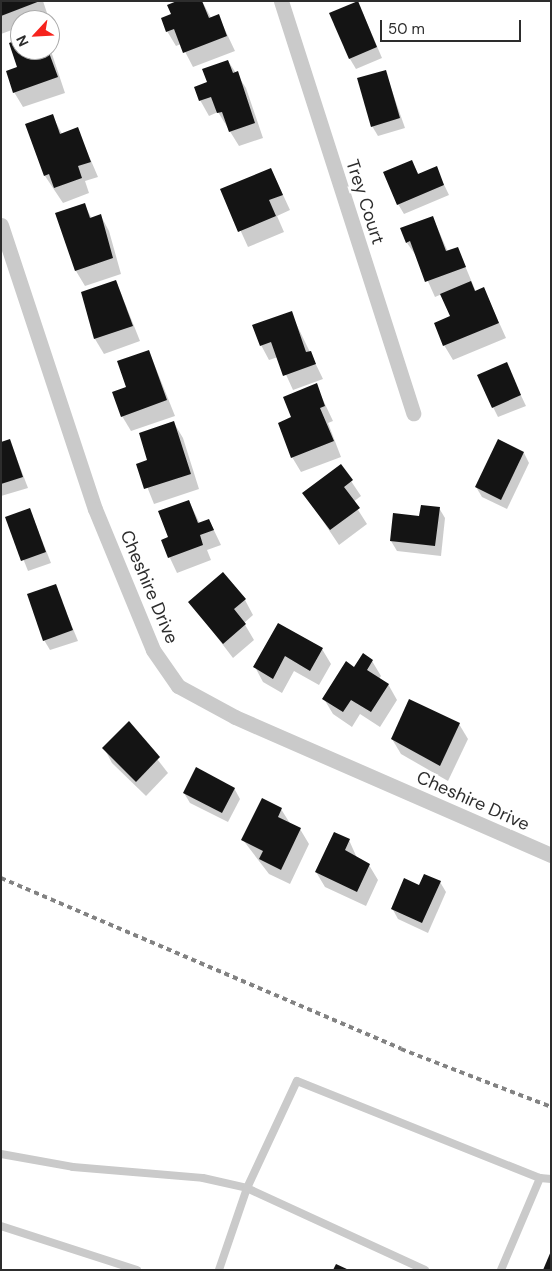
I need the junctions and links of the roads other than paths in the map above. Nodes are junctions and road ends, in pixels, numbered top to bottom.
1 (281, 1) edge
2 (1, 225) edge
3 (413, 413) dead end
4 (551, 855) edge
5 (1, 1154) edge
6 (540, 1178) junction
7 (551, 1180) edge
8 (247, 1188) junction
9 (1, 1226) edge
10 (137, 1270) edge
11 (219, 1270) edge
12 (425, 1270) edge
13 (501, 1270) edge

1 - 3 street, Trey Court
2 - 4 street, Cheshire Drive
5 - 8 lane
6 - 7 lane
6 - 8 lane
6 - 13 lane
8 - 11 lane
8 - 12 lane
9 - 10 lane

